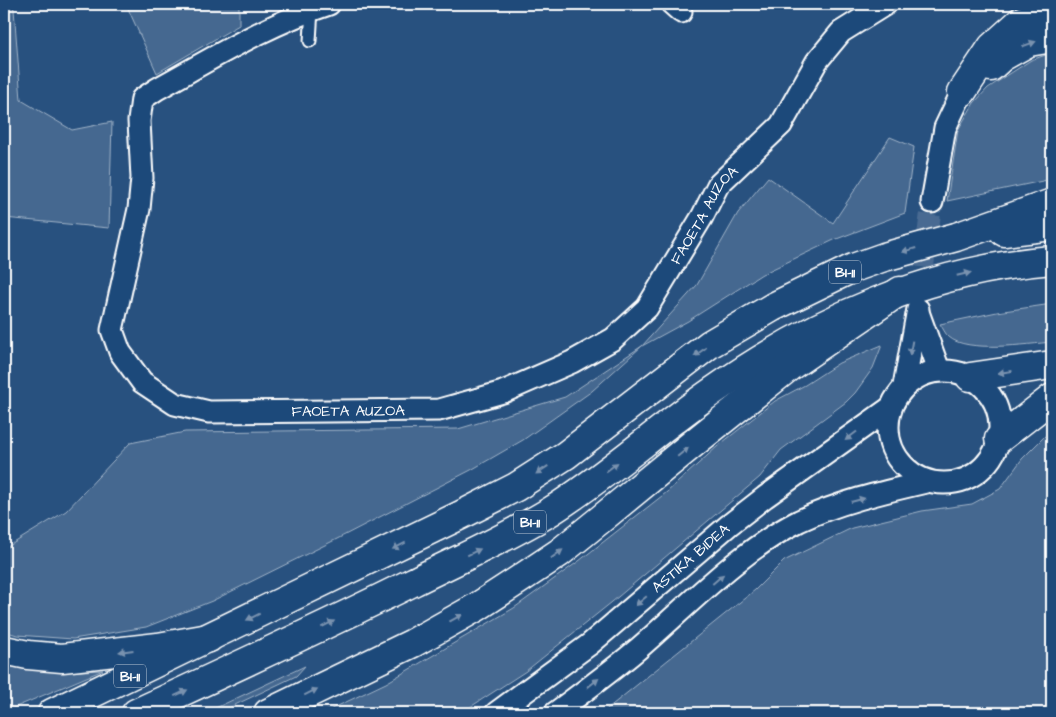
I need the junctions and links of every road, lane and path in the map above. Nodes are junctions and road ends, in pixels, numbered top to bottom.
1 (886, 4) edge
2 (321, 6) edge
3 (1052, 9) edge
4 (1052, 38) edge
5 (310, 41) dead end
6 (962, 92) junction
7 (932, 202) tunnel mouth
8 (1052, 204) edge
9 (1052, 226) edge
10 (956, 237) junction
11 (1052, 260) edge
12 (900, 291) junction
13 (1052, 366) edge
14 (939, 370) junction
15 (970, 377) junction
16 (904, 386) junction
17 (1052, 398) edge
18 (890, 408) junction
19 (999, 439) junction
20 (926, 482) junction
21 (208, 638) junction
22 (4, 650) edge
23 (52, 713) edge
24 (136, 713) edge
25 (268, 713) edge
26 (496, 713) edge
27 (555, 713) edge

1 - 2 street, FAOETA AUZOA
2 - 5 lane
3 - 6 main road
6 -> 4 main road
6 - 7 street
8 - 10 main road
9 - 10 main road, BI-11
10 -> 21 main road, BI-11
12 -> 11 main road, BI-11
24 -> 12 main road, BI-11
25 -> 12 main road
13 -> 15 main road
14 - 15 street
14 - 16 street
14 -> 16 street
15 - 19 street
16 - 18 street
17 - 19 main road
18 - 20 street
18 -> 26 street, ASTIKA BIDEA
19 - 20 street
27 -> 20 street
21 -> 22 main road
21 - 23 main road, BI-11

